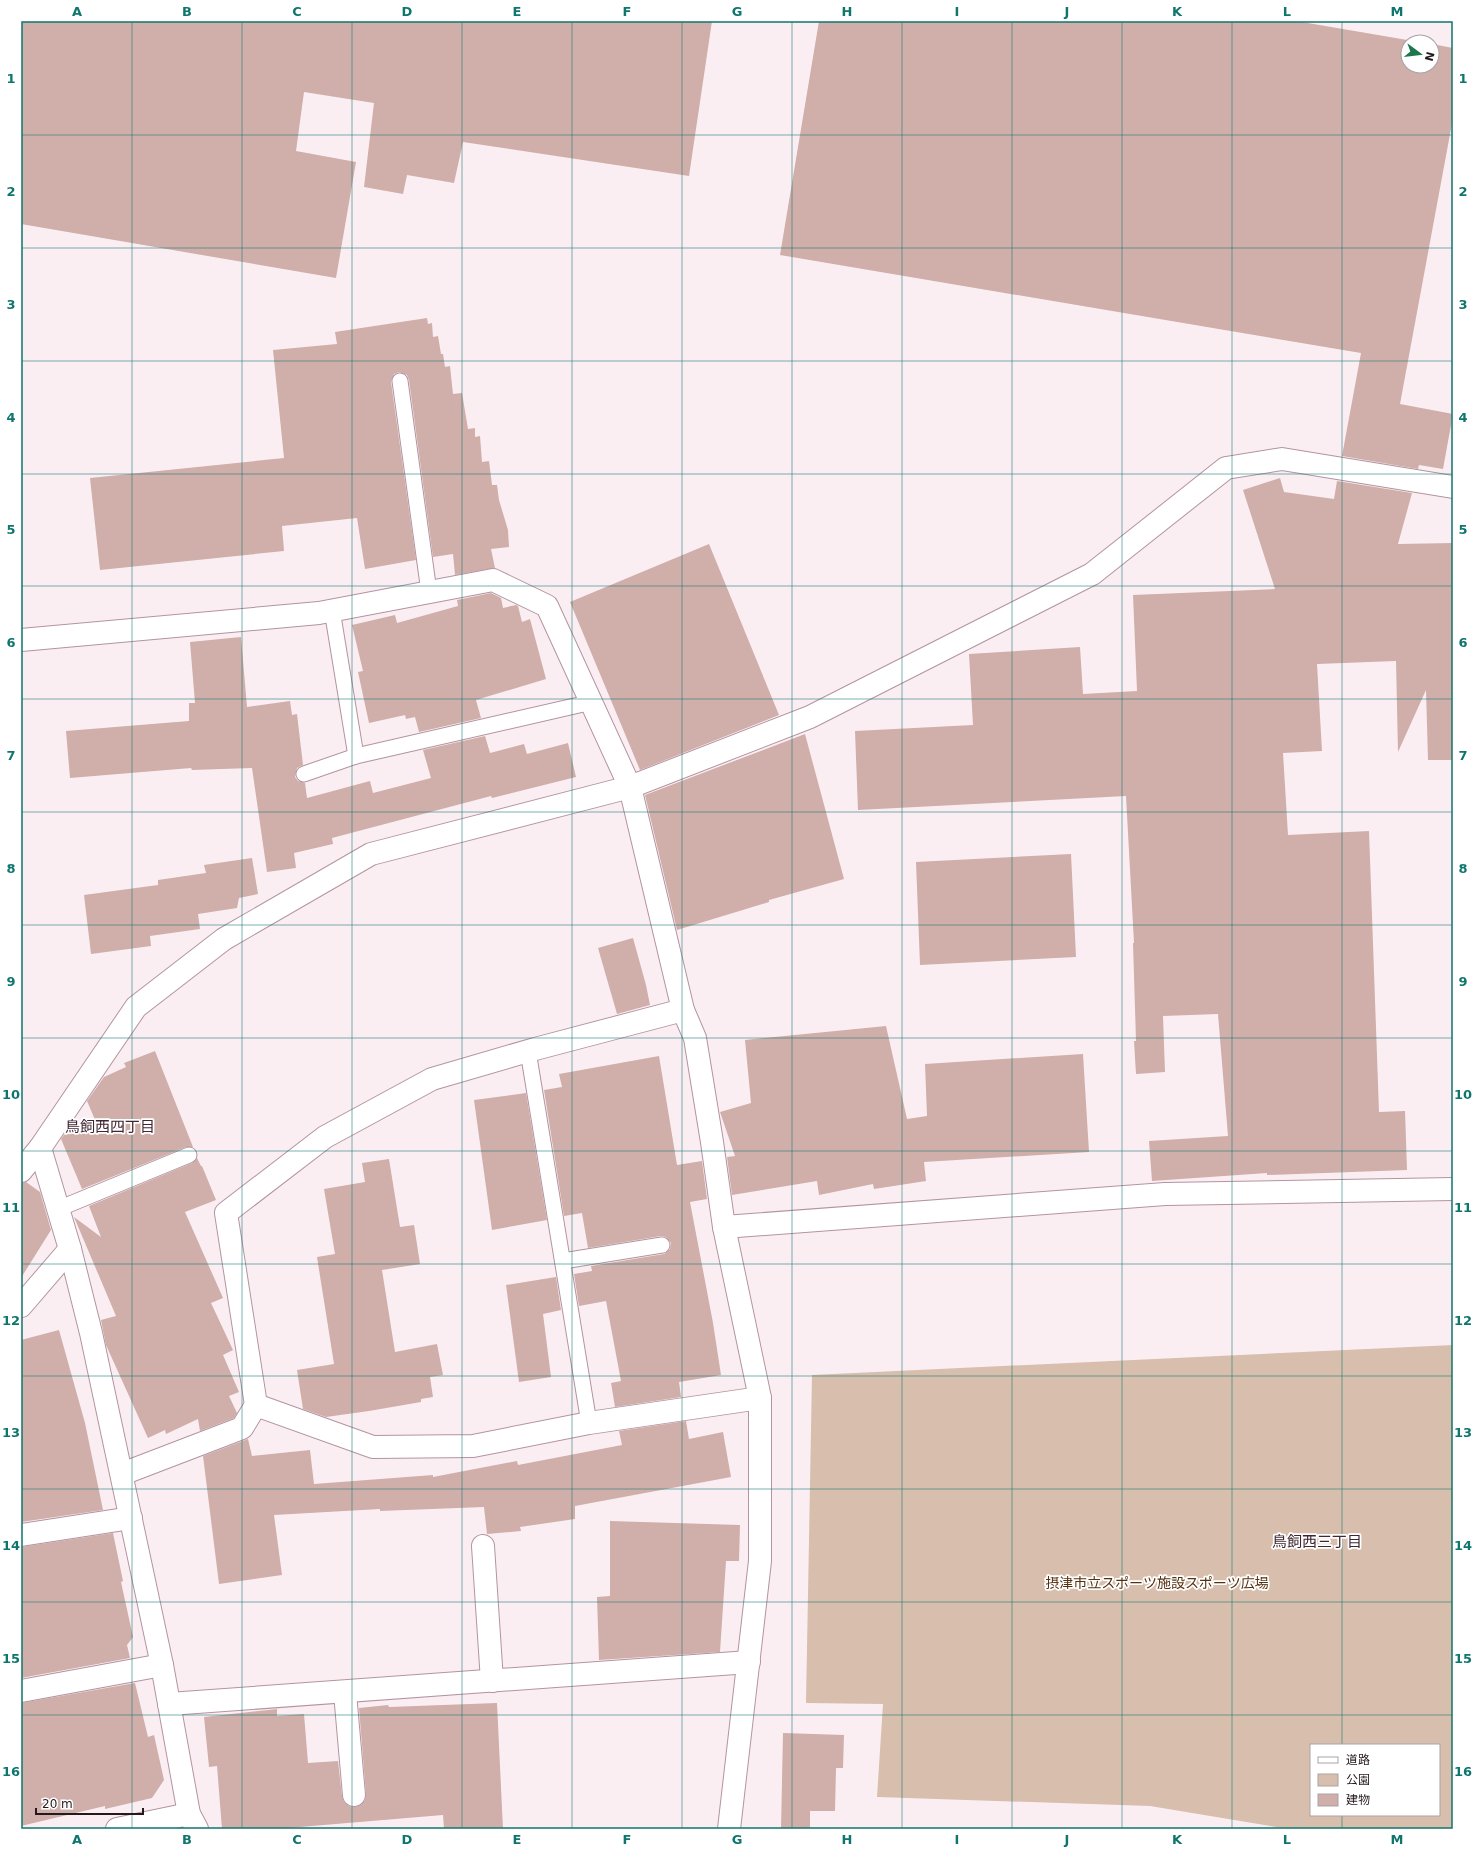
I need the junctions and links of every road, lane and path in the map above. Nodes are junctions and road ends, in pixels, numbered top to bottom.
1 (400, 381) dead end
2 (1453, 487) edge
3 (429, 592) junction
4 (332, 610) junction
5 (21, 640) edge
6 (592, 702) junction
7 (356, 756) junction
8 (304, 774) dead end
9 (630, 786) junction
10 (683, 1010) junction
11 (528, 1051) junction
12 (40, 1148) junction
13 (189, 1155) dead end
14 (21, 1171) edge
15 (1453, 1189) edge
16 (58, 1209) junction
17 (724, 1227) junction
18 (662, 1245) dead end
19 (70, 1249) junction
20 (563, 1261) junction
21 (21, 1306) edge
22 (760, 1398) junction
23 (256, 1405) junction
24 (589, 1422) junction
25 (122, 1474) junction
26 (131, 1518) junction
27 (21, 1535) edge
28 (483, 1546) dead end
29 (749, 1662) junction
30 (162, 1665) junction
31 (492, 1680) junction
32 (21, 1691) edge
33 (345, 1693) junction
34 (169, 1704) junction
35 (354, 1795) dead end
36 (193, 1821) edge
37 (117, 1829) edge
38 (729, 1829) edge

1 - 3 lane
2 - 9 street
3 - 4 street
3 - 6 street
4 - 5 street
4 - 7 lane
6 - 7 lane
6 - 9 street
7 - 8 lane
9 - 10 street
9 - 12 street
10 - 11 street
10 - 17 street
11 - 20 lane
11 - 23 street
12 - 14 street
12 - 16 street
13 - 16 lane
15 - 17 street
16 - 19 street
17 - 22 street
18 - 20 lane
19 - 21 street
19 - 25 street
20 - 24 lane
22 - 24 street
22 - 29 street
23 - 24 street
23 - 25 street
25 - 26 street
26 - 27 street
26 - 30 street
28 - 31 street
29 - 31 street
29 - 38 street
30 - 32 street
30 - 34 street
31 - 33 street
33 - 34 street
33 - 35 street
34 - 36 street
36 - 37 street

